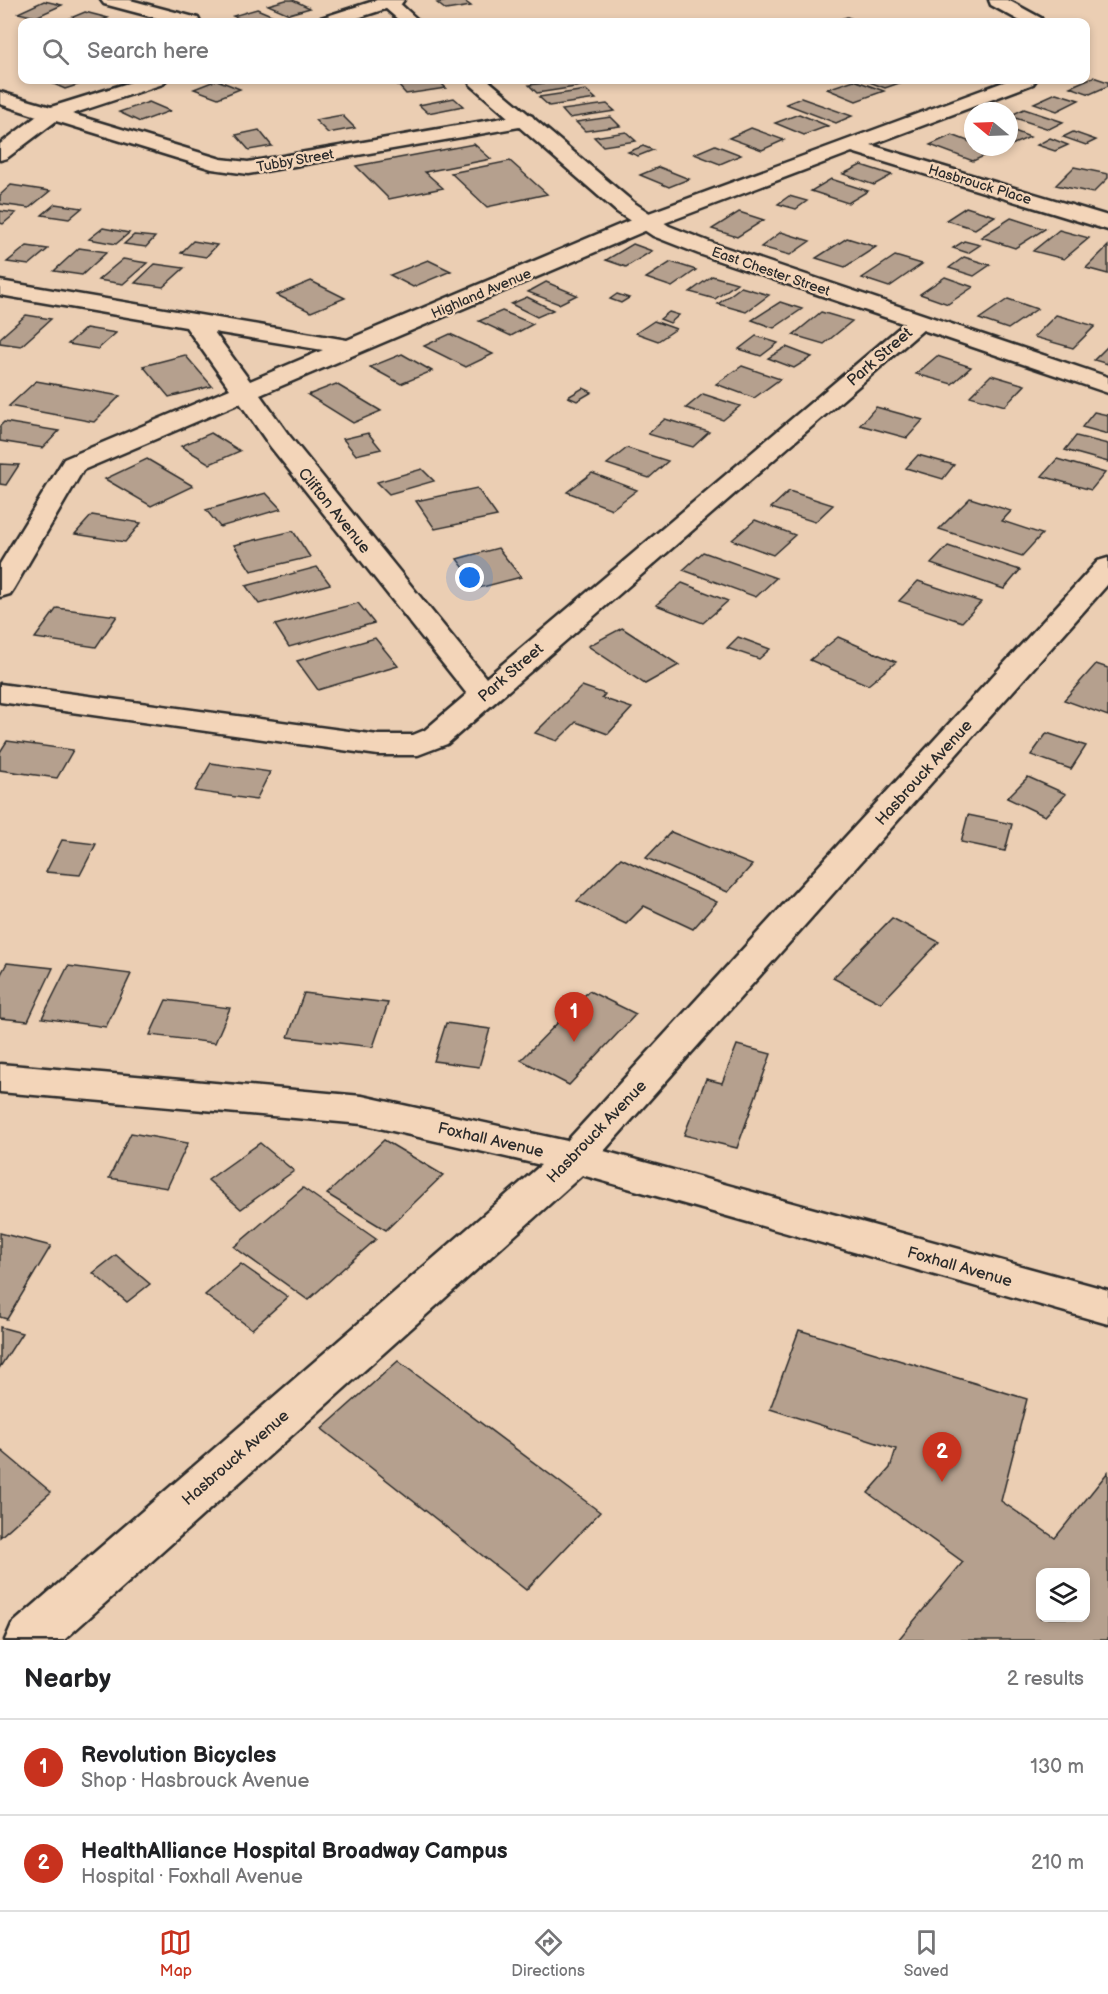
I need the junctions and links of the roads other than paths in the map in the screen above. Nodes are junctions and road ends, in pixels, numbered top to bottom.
1 (110, 0) edge
2 (389, 1) edge
3 (997, 1) edge
4 (176, 18) edge
5 (340, 18) edge
6 (407, 18) edge
7 (1027, 18) edge
8 (144, 84) edge
9 (482, 84) edge
10 (1016, 84) edge
11 (0, 98) edge
12 (54, 113) junction
13 (525, 120) junction
14 (853, 146) junction
15 (0, 154) edge
16 (646, 222) junction
17 (1108, 223) edge
18 (0, 288) edge
19 (194, 321) junction
20 (920, 322) junction
21 (352, 348) junction
22 (1108, 385) edge
23 (245, 393) junction
24 (1108, 567) edge
25 (0, 588) edge
26 (0, 693) edge
27 (484, 695) junction
28 (0, 1078) edge
29 (575, 1158) junction
30 (1108, 1307) edge
31 (28, 1640) edge

1 - 4 street
2 - 5 street
2 - 6 street
3 - 7 street
8 - 12 street
9 - 13 street, East Chester Street
10 - 14 street, Highland Avenue
11 - 12 street, Tubby Street
12 - 13 street, Tubby Street
12 - 15 street
13 - 16 street, East Chester Street
14 - 16 street, Highland Avenue
14 - 17 street, Hasbrouck Place
16 - 20 street, East Chester Street
16 - 21 street, Highland Avenue
18 - 19 street
19 - 21 street
19 - 23 street, Clifton Avenue
20 - 22 street, East Chester Street
20 - 27 street, Park Street
21 - 23 street, Highland Avenue
23 - 25 street, Highland Avenue
23 - 27 street, Clifton Avenue
24 - 29 street, Hasbrouck Avenue
26 - 27 street, Park Street
28 - 29 street, Foxhall Avenue
29 - 30 street, Foxhall Avenue
29 - 31 street, Hasbrouck Avenue

